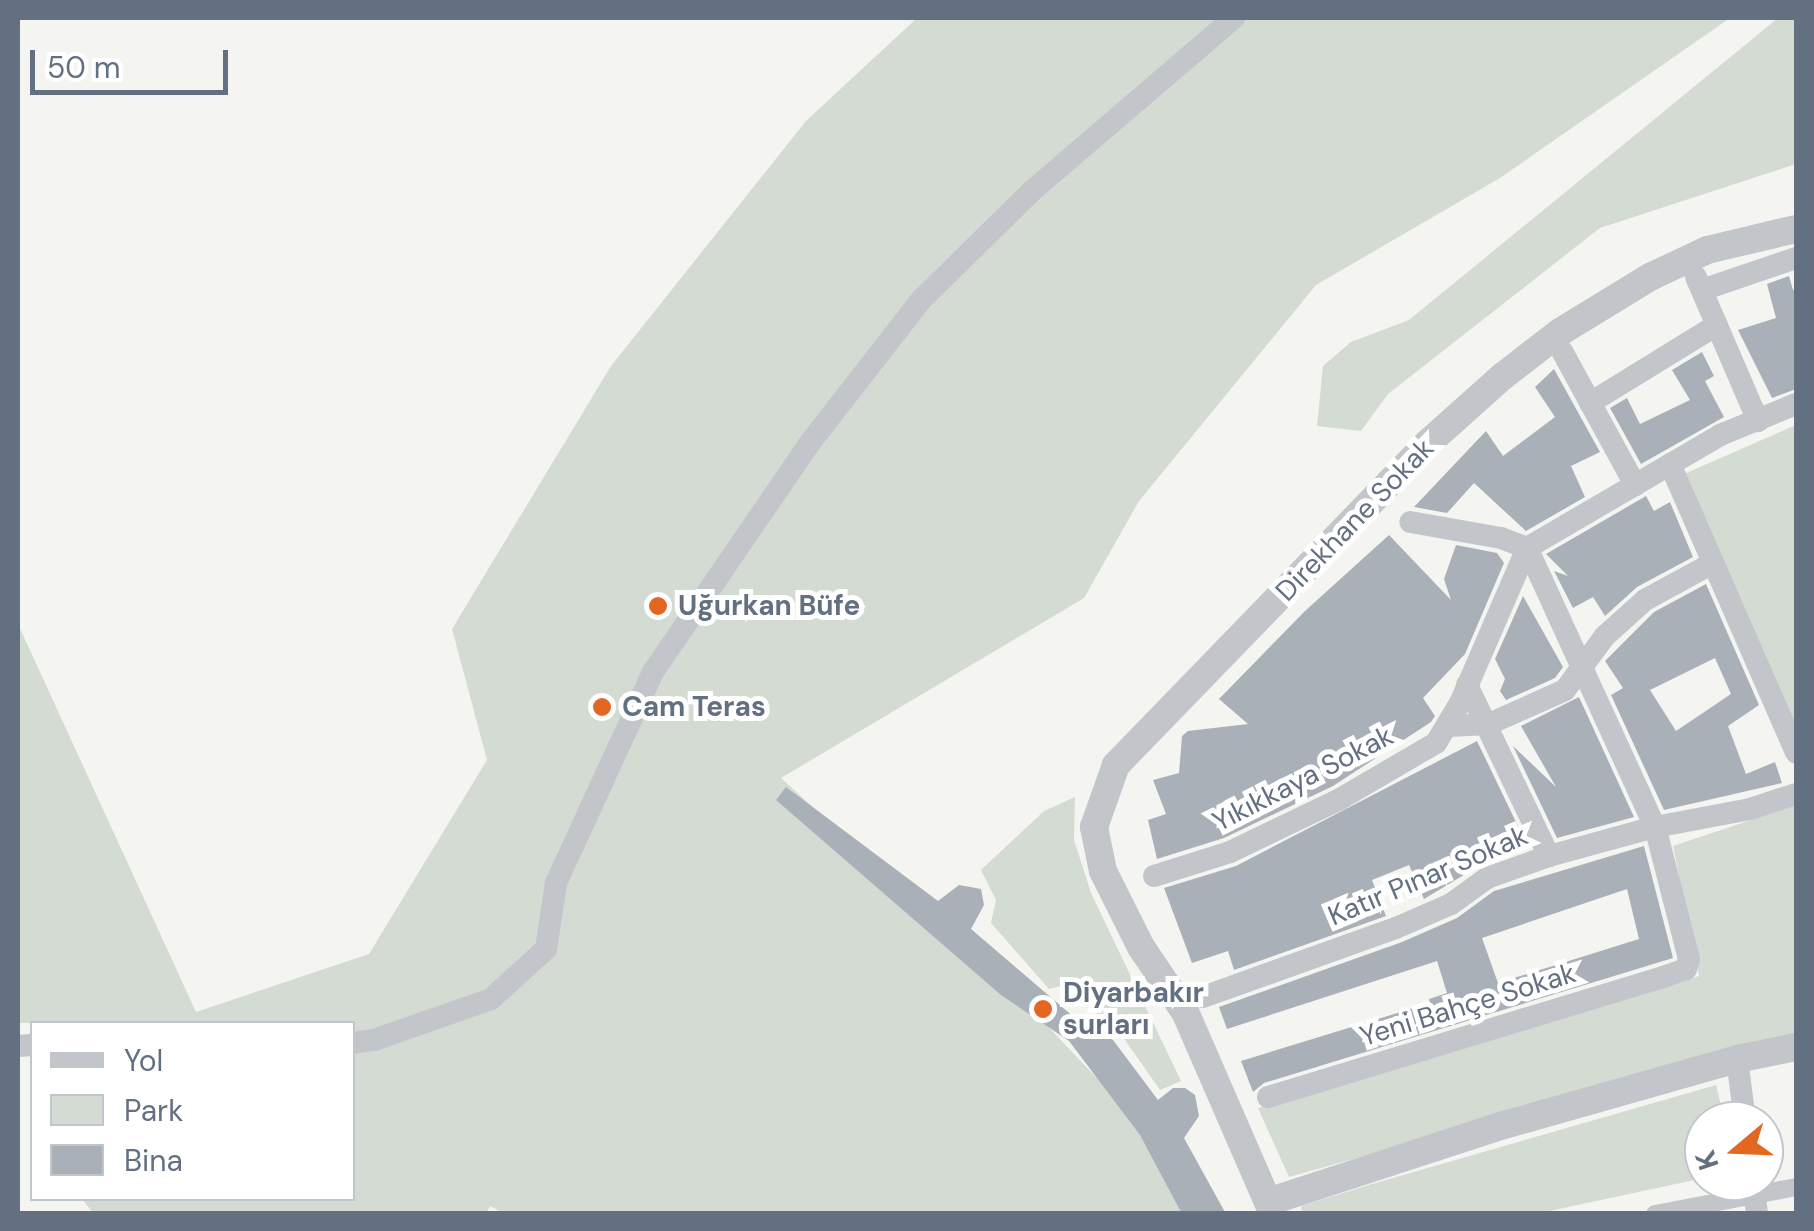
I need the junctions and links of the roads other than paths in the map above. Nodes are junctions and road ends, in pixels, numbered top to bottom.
1 (1234, 18) edge
2 (1796, 228) edge
3 (1796, 258) edge
4 (1717, 325) junction
5 (1562, 352) dead end
6 (1590, 403) junction
7 (1796, 404) edge
8 (1758, 421) junction
9 (1670, 464) junction
10 (1635, 485) junction
11 (1410, 522) dead end
12 (1527, 548) junction
13 (1712, 563) junction
14 (1584, 664) junction
15 (1467, 684) junction
16 (1488, 724) junction
17 (1449, 726) junction
18 (1796, 753) edge
19 (1796, 794) edge
20 (1655, 827) junction
21 (1549, 856) junction
22 (1154, 876) dead end
23 (1204, 996) dead end
24 (355, 1042) edge
25 (1796, 1047) edge
26 (1737, 1059) junction
27 (1268, 1097) dead end
28 (1742, 1101) edge
29 (1727, 1201) edge
30 (1272, 1207) edge
31 (1655, 1214) edge

1 - 24 street
2 - 30 street, Direkhane Sokak
3 - 4 street
4 - 6 street
4 - 8 street
5 - 6 street
6 - 10 street
7 - 8 street
8 - 9 street
9 - 10 street
9 - 13 street
10 - 12 street
11 - 12 street
12 - 14 street
12 - 15 street, Yıkıkkaya Sokak
13 - 14 street
13 - 18 street
14 - 16 street
14 - 20 street
15 - 16 street
15 - 17 street, Yıkıkkaya Sokak
16 - 17 street
16 - 21 street
17 - 22 street, Yıkıkkaya Sokak
19 - 20 street, Katır Pınar Sokak
20 - 21 street, Katır Pınar Sokak
20 - 27 street, Yeni Bahçe Sokak
21 - 23 street, Katır Pınar Sokak
25 - 26 street
26 - 28 street
26 - 30 street
29 - 31 street

